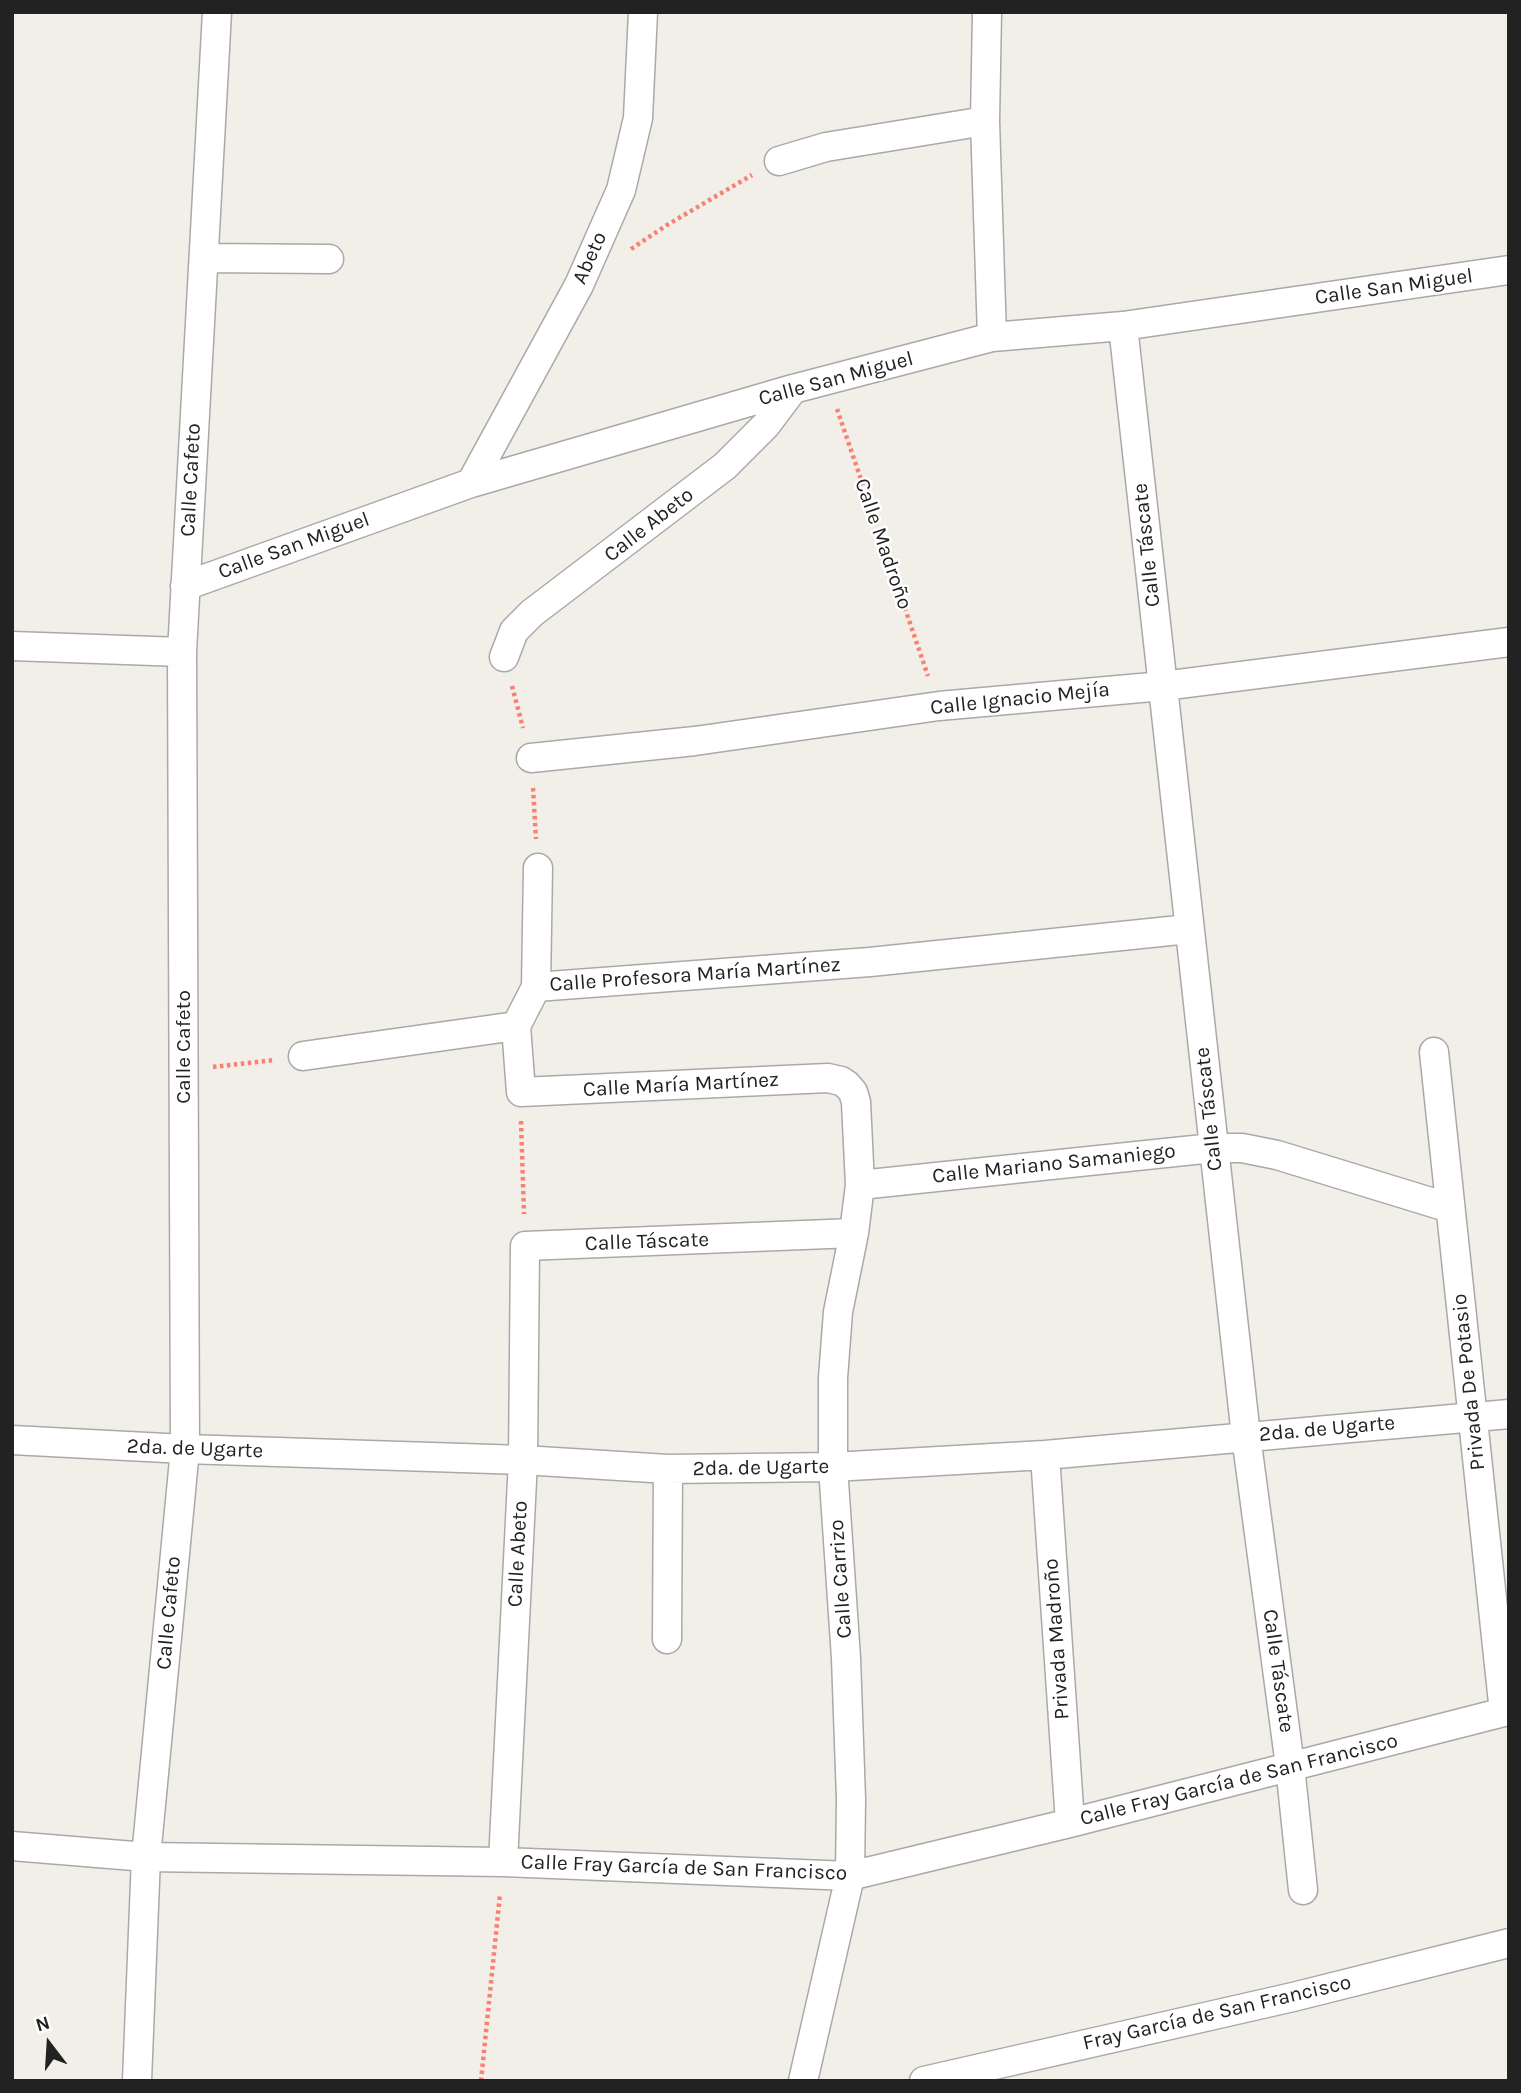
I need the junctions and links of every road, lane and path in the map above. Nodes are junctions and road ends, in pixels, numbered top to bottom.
1 (217, 12) edge
2 (643, 12) edge
3 (987, 12) edge
4 (985, 121) junction
5 (779, 161) joint
6 (623, 255) dead end
7 (204, 258) junction
8 (329, 259) dead end
9 (1509, 270) edge
10 (1123, 326) junction
11 (992, 337) junction
12 (828, 381) junction
13 (793, 389) junction
14 (471, 483) junction
15 (185, 586) junction
16 (1509, 642) edge
17 (12, 646) edge
18 (182, 652) junction
19 (504, 657) dead end
20 (1163, 686) junction
21 (939, 706) junction
22 (531, 758) dead end
23 (538, 868) dead end
24 (1189, 929) junction
25 (536, 987) junction
26 (516, 1026) junction
27 (1434, 1052) dead end
28 (303, 1056) joint
29 (184, 1070) junction
30 (841, 1081) joint
31 (520, 1092) junction
32 (1213, 1148) junction
33 (860, 1185) junction
34 (1450, 1208) junction
35 (853, 1233) junction
36 (525, 1246) junction
37 (1509, 1414) edge
38 (1474, 1417) junction
39 (1246, 1436) junction
40 (12, 1440) edge
41 (185, 1449) junction
42 (1045, 1455) junction
43 (523, 1460) junction
44 (833, 1467) junction
45 (668, 1469) junction
46 (667, 1639) dead end
47 (1504, 1712) joint
48 (1290, 1766) junction
49 (1070, 1823) junction
50 (12, 1846) edge
51 (146, 1857) junction
52 (503, 1862) junction
53 (849, 1876) junction
54 (1303, 1890) dead end
55 (1509, 1943) edge
56 (137, 2081) edge
57 (481, 2081) edge
58 (803, 2081) edge
59 (924, 2081) edge

1 - 7 street, Calle Cafeto
2 - 14 street, Abeto
3 - 4 street
4 - 5 street
4 - 11 street
5 - 6 path
7 - 8 street
7 - 15 street, Calle Cafeto
9 - 10 street, Calle San Miguel
10 - 11 street, Calle San Miguel
10 - 20 street, Calle Táscate
11 - 12 street, Calle San Miguel
12 - 13 street, Calle San Miguel
12 - 21 path, Calle Madroño
13 - 14 street, Calle San Miguel
13 - 19 street, Calle Abeto
14 - 15 street, Calle San Miguel
15 - 18 street, Calle Cafeto
16 - 20 street, Calle Ignacio Mejía
17 - 18 street
18 - 29 street, Calle Cafeto
20 - 21 street, Calle Ignacio Mejía
20 - 24 street, Calle Táscate
21 - 22 street, Calle Ignacio Mejía
23 - 25 street
24 - 25 street, Calle Profesora María Martínez
24 - 32 street, Calle Táscate
25 - 26 street, Calle Profesora María Martínez
26 - 28 street
26 - 31 street
27 - 34 street, Privada De Potasio
28 - 29 path
29 - 41 street, Calle Cafeto
30 - 31 street, Calle María Martínez
30 - 33 street, Calle Carrizo
31 - 36 path
32 - 33 street, Calle Mariano Samaniego
32 - 34 street, Calle Mariano Samaniego
32 - 39 street, Calle Táscate
33 - 35 street, Calle Carrizo
34 - 38 street, Privada De Potasio
35 - 36 street, Calle Táscate
35 - 44 street, Calle Carrizo
36 - 43 street, Calle Abeto
37 - 38 street, 2da. de Ugarte
38 - 39 street, 2da. de Ugarte
38 - 47 street, Privada De Potasio
39 - 42 street, 2da. de Ugarte
39 - 48 street, Calle Táscate
40 - 41 street, 2da. de Ugarte
41 - 43 street, 2da. de Ugarte
41 - 51 street, Calle Cafeto
42 - 44 street, 2da. de Ugarte
42 - 49 street, Privada Madroño
43 - 45 street, 2da. de Ugarte
43 - 52 street, Calle Abeto
44 - 45 street, 2da. de Ugarte
44 - 53 street, Calle Carrizo
45 - 46 street
47 - 48 street, Calle Fray García de San Francisco
48 - 49 street, Calle Fray García de San Francisco
48 - 54 street, Calle Táscate
49 - 53 street, Calle Fray García de San Francisco
50 - 51 street, Calle Fray García de San Francisco
51 - 52 street, Calle Fray García de San Francisco
51 - 56 street, Calle Cafeto
52 - 53 street, Calle Fray García de San Francisco
52 - 57 path
53 - 58 street, Calle Carrizo
55 - 59 street, Fray García de San Francisco

